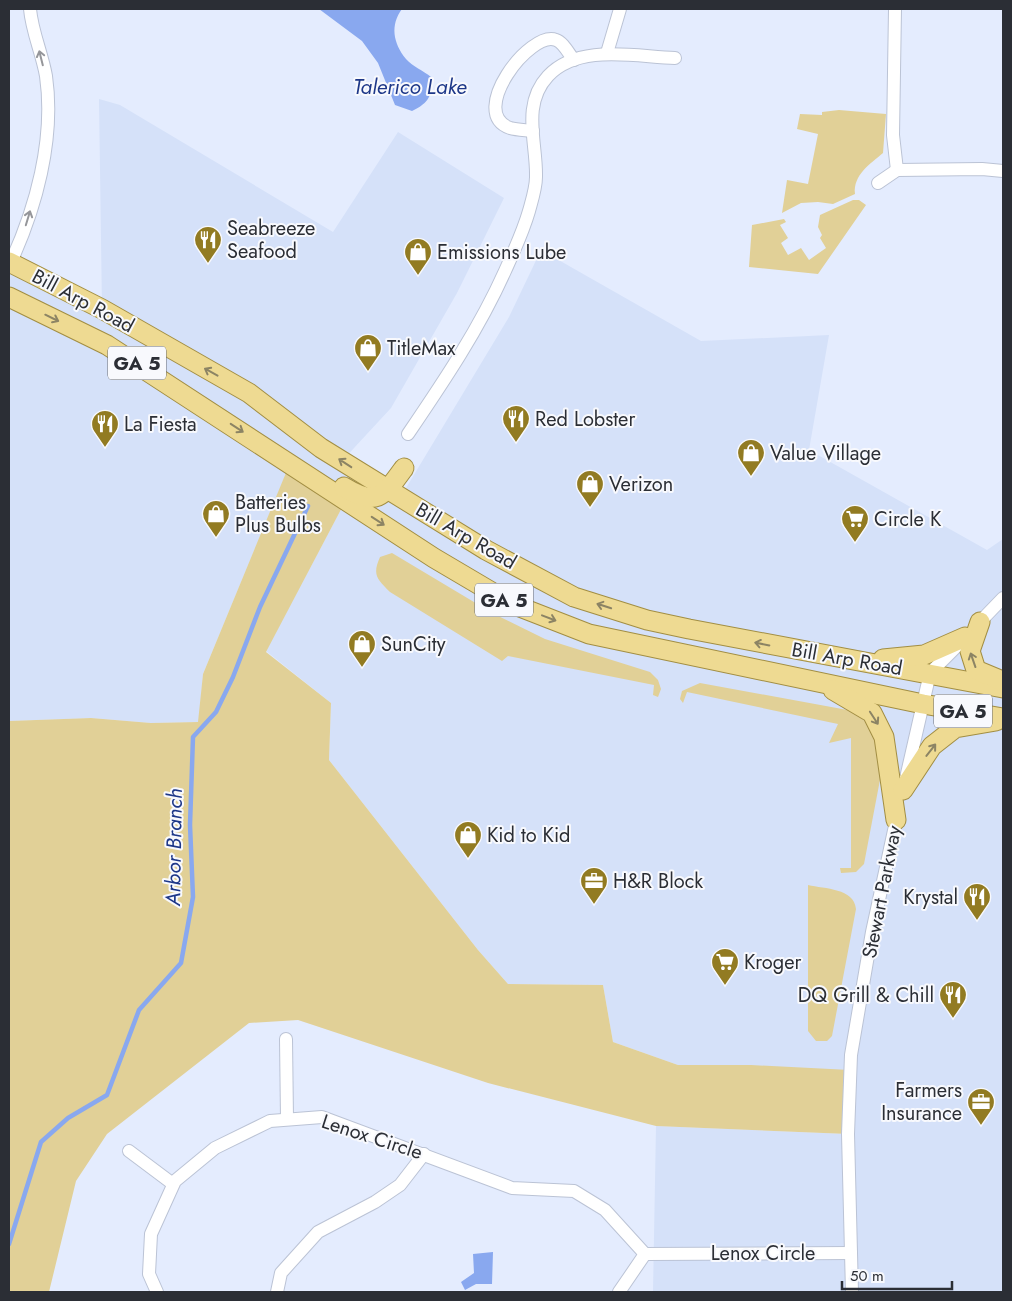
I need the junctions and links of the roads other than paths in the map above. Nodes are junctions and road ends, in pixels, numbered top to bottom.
1 (30, 9) edge
2 (620, 9) edge
3 (895, 9) edge
4 (607, 53) junction
5 (675, 58) dead end
6 (574, 60) junction
7 (533, 132) junction
8 (897, 170) junction
9 (1003, 171) edge
10 (878, 183) dead end
11 (9, 264) edge
12 (9, 297) edge
13 (408, 434) dead end
14 (404, 468) dead end
15 (308, 475) junction
16 (386, 489) junction
17 (1003, 598) edge
18 (980, 622) junction
19 (965, 637) junction
20 (861, 663) junction
21 (930, 673) junction
22 (1003, 681) edge
23 (819, 682) junction
24 (1003, 688) edge
25 (923, 704) junction
26 (1003, 719) edge
27 (903, 790) junction
28 (896, 820) junction
29 (286, 1039) dead end
30 (288, 1120) junction
31 (129, 1151) dead end
32 (424, 1154) junction
33 (173, 1184) junction
34 (851, 1253) junction
35 (645, 1254) junction
36 (158, 1292) edge
37 (276, 1292) edge
38 (619, 1292) edge
39 (852, 1292) edge

11 -> 1 street
2 - 4 street
3 - 8 street
4 - 5 street
4 - 6 street
6 - 7 street
6 - 7 street
7 - 13 street
8 - 9 street
8 - 10 street
16 -> 11 main road, Bill Arp Road / GA 5
12 -> 15 main road, Bill Arp Road / GA 5
14 - 16 main road
15 - 16 main road
15 -> 23 main road, Bill Arp Road / GA 5
20 -> 16 main road, Bill Arp Road / GA 5
17 - 18 street
18 - 19 street
22 -> 18 main road
19 - 20 main road
19 - 21 street
20 - 21 main road, Bill Arp Road / GA 5
21 - 24 main road, Bill Arp Road / GA 5
21 - 25 street, Stewart Parkway
23 - 25 main road, Bill Arp Road / GA 5
23 -> 28 main road
25 - 26 main road, Bill Arp Road / GA 5
25 - 27 street, Stewart Parkway
27 -> 26 main road
27 - 28 street, Stewart Parkway
28 - 34 street, Stewart Parkway
29 - 30 street
30 - 32 street, Lenox Circle
30 - 33 street, Lenox Circle
31 - 33 street
32 - 35 street, Lenox Circle
32 - 37 street
33 - 36 street, Lenox Circle
34 - 35 street, Lenox Circle
34 - 39 street, Stewart Parkway
35 - 38 street

